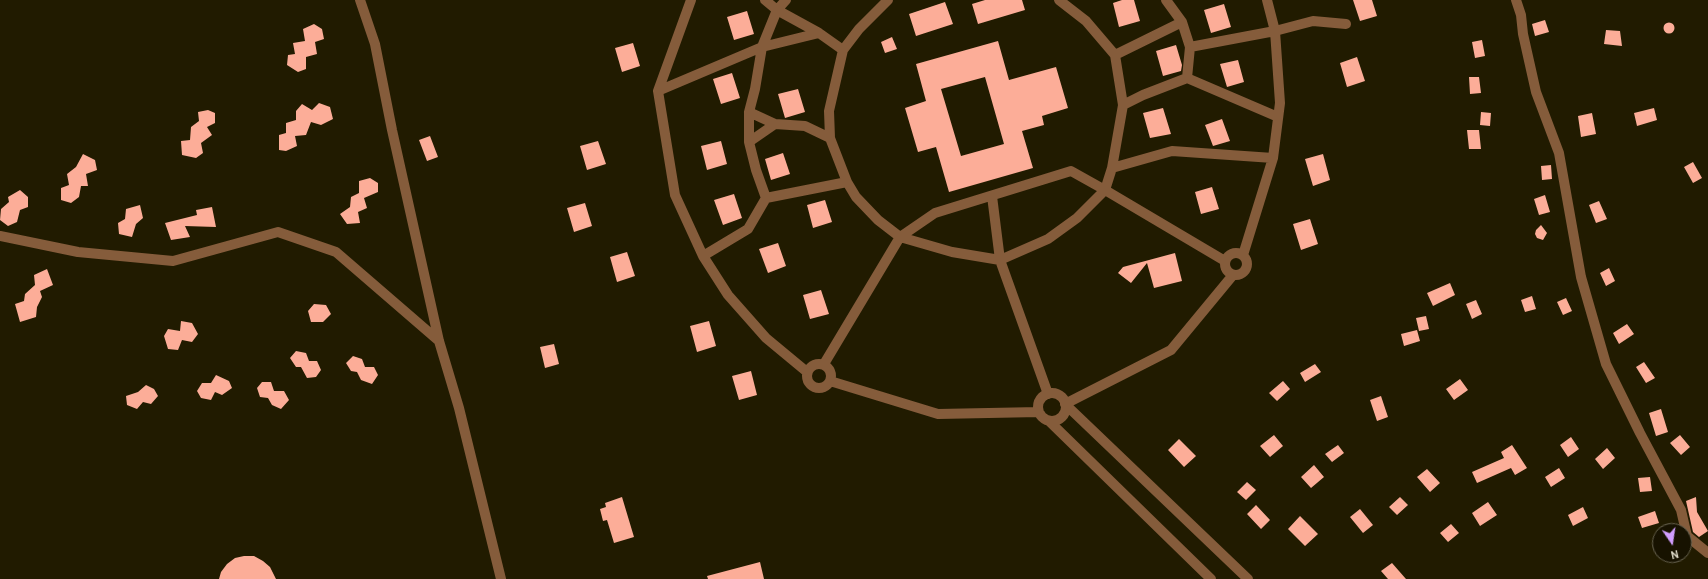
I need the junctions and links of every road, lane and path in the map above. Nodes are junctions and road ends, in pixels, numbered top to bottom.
1 (360, 0) edge
2 (691, 0) edge
3 (765, 0) edge
4 (786, 0) edge
5 (888, 0) edge
6 (1060, 0) edge
7 (1166, 0) edge
8 (1267, 0) edge
9 (1516, 0) edge
10 (777, 10) junction
11 (1182, 22) junction
12 (1346, 24) dead end
13 (1275, 31) junction
14 (819, 33) junction
15 (762, 47) junction
16 (1190, 47) junction
17 (843, 50) junction
18 (1116, 56) junction
19 (1187, 78) junction
20 (658, 91) junction
21 (1123, 105) junction
22 (749, 112) junction
23 (1278, 117) junction
24 (775, 124) junction
25 (830, 138) junction
26 (749, 142) junction
27 (1273, 158) junction
28 (1112, 168) junction
29 (847, 182) junction
30 (1106, 190) junction
31 (992, 196) junction
32 (766, 198) junction
33 (0, 236) edge
34 (900, 237) junction
35 (1243, 255) junction
36 (703, 256) junction
37 (1000, 260) junction
38 (1225, 261) junction
39 (1233, 275) junction
40 (438, 341) junction
41 (824, 364) junction
42 (807, 372) junction
43 (830, 381) junction
44 (1048, 394) junction
45 (1065, 404) junction
46 (1039, 412) junction
47 (1049, 421) junction
48 (1708, 553) edge
49 (501, 579) edge
50 (1211, 579) edge
51 (1248, 579) edge

1 - 40 street
2 - 20 street
3 - 10 street
4 - 10 street
5 - 17 street
6 - 18 street
7 - 11 street
8 - 13 street
9 - 48 street
10 - 14 street
10 - 15 street
11 - 16 street
11 - 18 street
12 - 13 street
13 - 16 street
13 - 23 street
14 - 15 street
14 - 17 street
15 - 20 street
15 - 22 street
16 - 19 street
17 - 25 street
18 - 21 street
19 - 21 street
19 - 23 street
20 - 36 street
21 - 28 street
22 - 24 street
22 - 26 street
23 - 27 street
24 - 25 street
24 - 26 street
25 - 29 street
26 - 32 street
27 - 28 street
27 - 35 street
28 - 30 street
29 - 32 street
29 - 34 street
30 - 31 street
30 - 37 street
30 - 38 street
31 - 34 street
31 - 37 street
32 - 36 street
33 - 40 street
34 - 37 street
34 - 41 street
35 - 38 street
35 - 39 street
36 - 42 street
37 - 44 street
38 - 39 street
39 - 45 street
40 - 49 street
41 - 42 street
41 - 43 street
42 - 43 street
43 - 46 street
44 - 45 street
44 - 46 street
45 - 47 street
45 - 51 street
46 - 47 street
47 - 50 street

